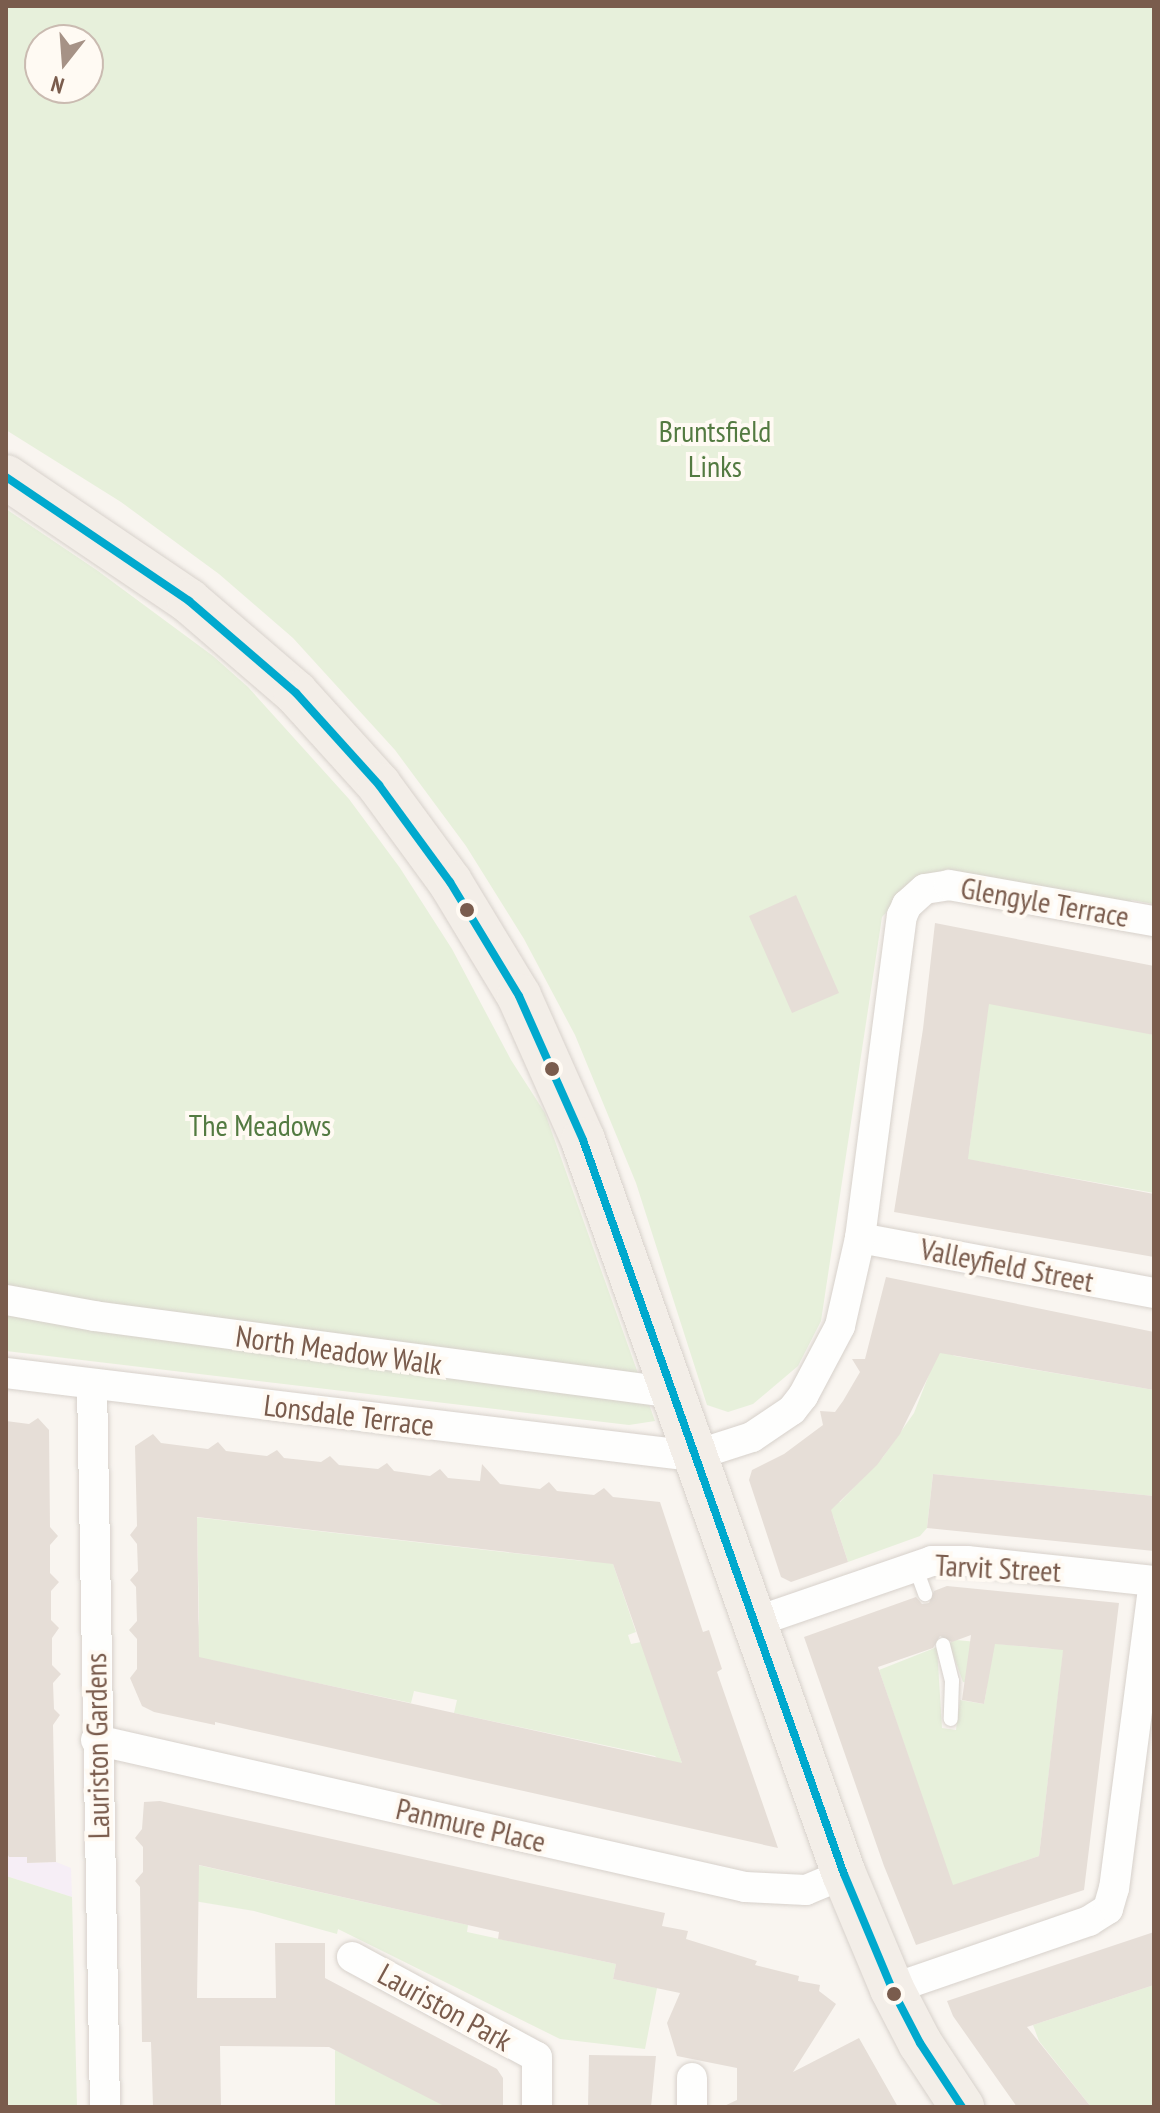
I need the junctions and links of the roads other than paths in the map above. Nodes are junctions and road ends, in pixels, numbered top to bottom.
1 (6, 477) edge
2 (1154, 921) edge
3 (860, 1238) junction
4 (1154, 1293) edge
5 (6, 1300) edge
6 (6, 1373) edge
7 (92, 1384) junction
8 (674, 1393) junction
9 (693, 1456) junction
10 (915, 1566) junction
11 (1154, 1581) edge
12 (925, 1594) dead end
13 (755, 1622) junction
14 (943, 1645) dead end
15 (951, 1719) dead end
16 (96, 1740) junction
17 (844, 1874) junction
18 (352, 1957) dead end
19 (892, 1989) junction
20 (105, 2107) edge
21 (537, 2107) edge
22 (962, 2107) edge

1 - 8 main road
2 - 3 street, Glengyle Terrace
3 - 4 street, Valleyfield Street
3 - 9 street
5 - 8 street, North Meadow Walk
6 - 7 street, Lonsdale Terrace
7 - 9 street, Lonsdale Terrace
7 - 16 street, Lauriston Gardens
8 - 9 main road
9 - 13 main road
10 - 11 street, Tarvit Street
10 - 12 lane
10 - 13 street, Tarvit Street
11 - 19 street
13 - 17 main road
14 - 15 lane
16 - 17 street, Panmure Place
16 - 20 street, Lauriston Gardens
17 - 19 main road
18 - 21 street, Lauriston Park
19 - 22 main road

